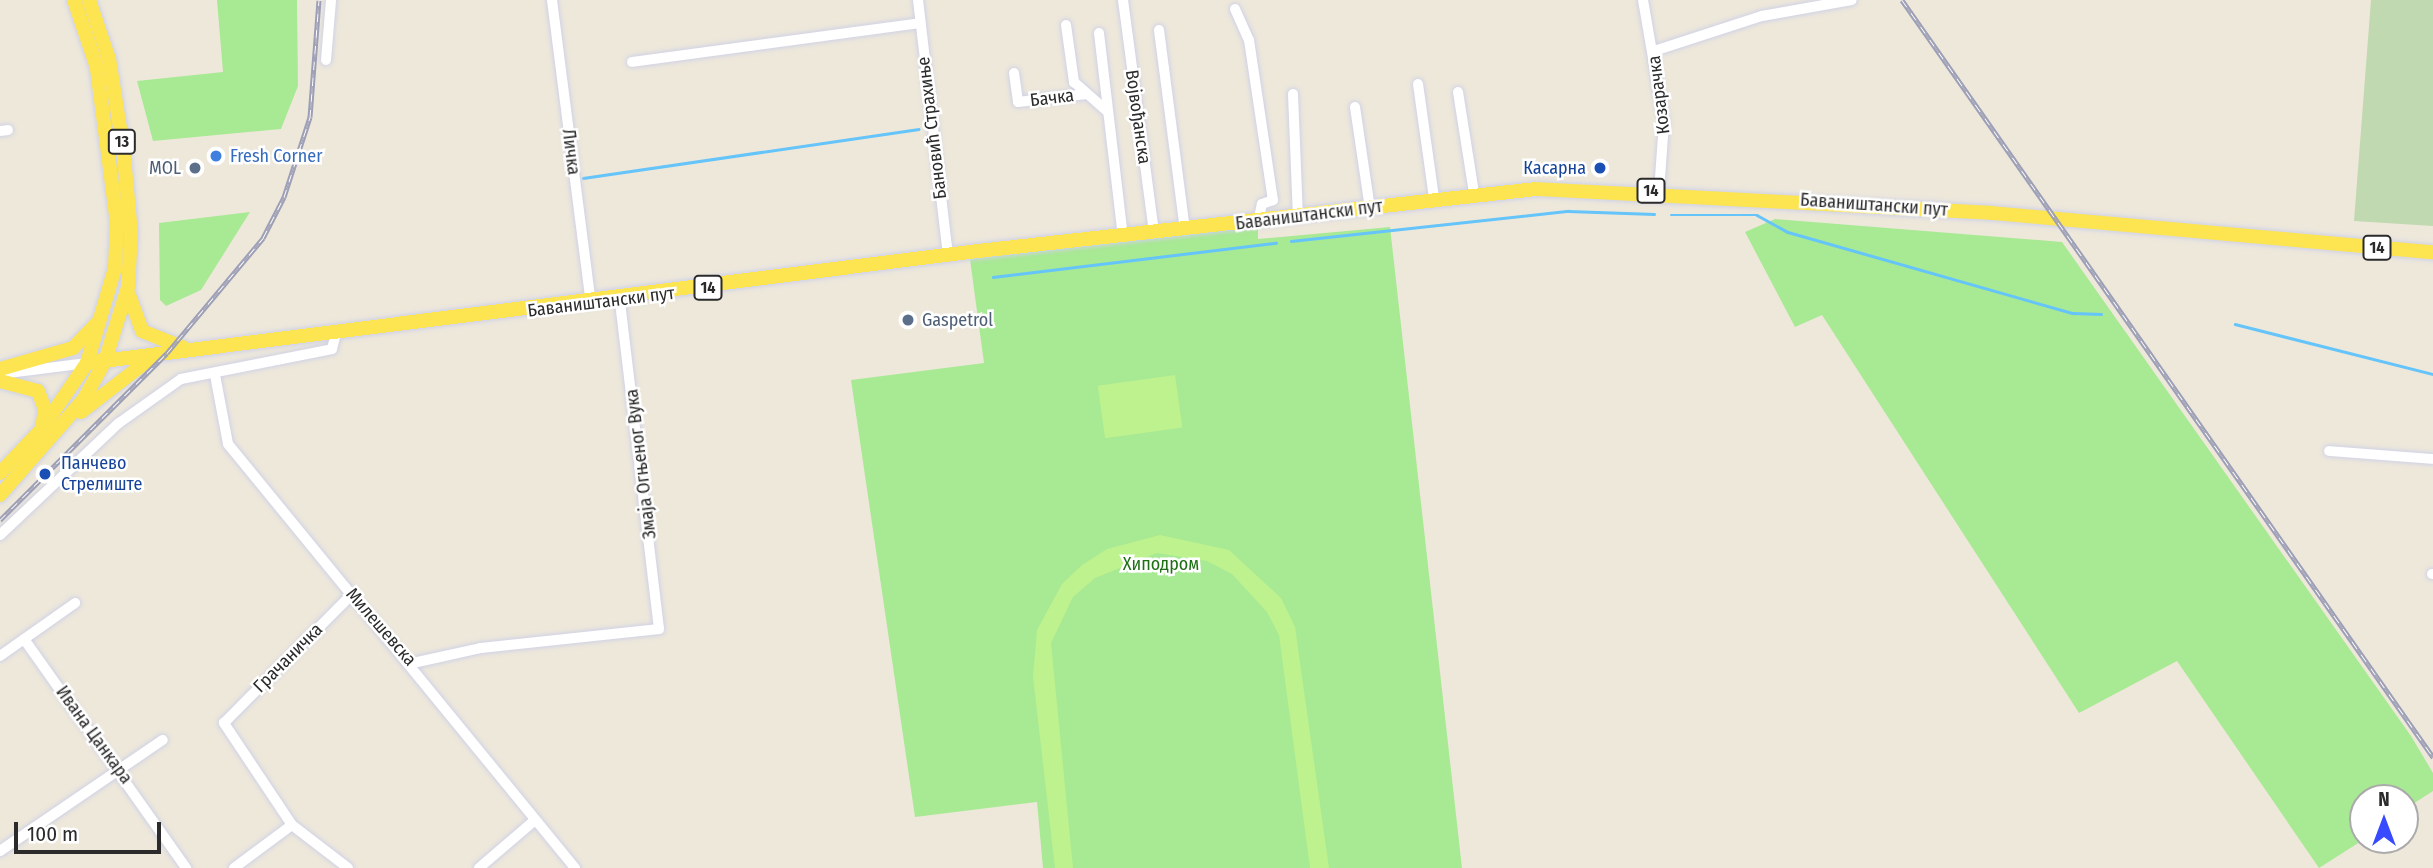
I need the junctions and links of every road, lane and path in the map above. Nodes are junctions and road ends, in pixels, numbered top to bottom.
1 (74, 0) edge
2 (89, 0) edge
3 (331, 0) edge
4 (552, 0) edge
5 (918, 0) edge
6 (1123, 0) edge
7 (1643, 0) edge
8 (1852, 0) edge
9 (1235, 9) dead end
10 (920, 23) junction
11 (1066, 25) dead end
12 (1159, 30) dead end
13 (1099, 33) dead end
14 (1654, 51) junction
15 (326, 60) dead end
16 (632, 62) dead end
17 (1014, 73) dead end
18 (1418, 84) dead end
19 (1458, 92) dead end
20 (1087, 94) junction
21 (1293, 94) dead end
22 (1355, 107) dead end
23 (1108, 112) junction
24 (1659, 191) junction
25 (1474, 193) junction
26 (1434, 198) junction
27 (1370, 208) junction
28 (1298, 216) junction
29 (1258, 221) junction
30 (1185, 230) junction
31 (1154, 233) junction
32 (1123, 237) junction
33 (2433, 252) edge
34 (948, 255) junction
35 (128, 287) junction
36 (110, 293) junction
37 (620, 300) junction
38 (591, 303) junction
39 (336, 333) junction
40 (190, 349) junction
41 (158, 354) junction
42 (105, 361) junction
43 (87, 363) junction
44 (0, 372) edge
45 (215, 375) junction
46 (0, 381) edge
47 (65, 424) junction
48 (41, 430) junction
49 (2329, 451) dead end
50 (2433, 459) edge
51 (0, 473) edge
52 (0, 495) edge
53 (0, 535) edge
54 (352, 593) junction
55 (75, 603) dead end
56 (24, 639) junction
57 (0, 656) edge
58 (413, 663) junction
59 (163, 740) dead end
60 (120, 770) junction
61 (535, 820) junction
62 (292, 825) junction
63 (0, 851) edge
64 (186, 868) edge
65 (234, 868) edge
66 (348, 868) edge
67 (479, 868) edge
68 (575, 868) edge

1 - 36 main road, 13
2 - 35 main road, 13
3 - 15 street
4 - 38 street, Личка
5 - 10 street, Бановић Страхиње
6 - 31 street, Војвођанска
7 - 14 street, Козарачка
8 - 14 street
9 - 29 street
10 - 16 street
10 - 34 street, Бановић Страхиње
11 - 20 street
12 - 30 street
13 - 23 street
14 - 24 street, Козарачка
17 - 20 street, Бачка
18 - 26 street
19 - 25 street
20 - 23 street
21 - 28 street
22 - 27 street
23 - 32 street
24 - 25 main road, Баваништански пут / 14
24 - 33 main road, Баваништански пут / 14
25 - 26 main road, Баваништански пут / 14
26 - 27 main road, Баваништански пут / 14
27 - 28 main road, Баваништански пут / 14
28 - 29 main road, Баваништански пут / 14
29 - 30 main road, Баваништански пут / 14
30 - 31 main road, Баваништански пут / 14
31 - 32 main road, Баваништански пут / 14
32 - 34 main road, Баваништански пут / 14
34 - 37 main road, Баваништански пут / 14
35 - 40 main road
35 - 42 main road, 13
36 - 43 main road, 13
36 - 44 main road
37 - 38 main road, Баваништански пут / 14
37 - 58 street, Змаја Огњеног Вука
38 - 39 main road, Баваништански пут / 14
39 - 40 main road, Баваништански пут / 14
39 - 45 street
40 - 41 main road, 14
41 - 42 main road, 14
41 - 47 main road
42 - 43 main road, 14
42 - 47 main road, 13
43 - 44 street
43 - 48 main road, 13
45 - 53 street
45 - 54 street, Милешевска
46 - 48 main road
47 - 52 main road, 13
48 - 51 main road, 13
49 - 50 street
54 - 58 street, Милешевска
54 - 62 street, Грачаничка
55 - 56 street
56 - 57 street
56 - 60 street, Ивана Цанкара
58 - 61 street, Милешевска
59 - 60 street
60 - 63 street
60 - 64 street, Ивана Цанкара
61 - 67 street
61 - 68 street, Милешевска
62 - 65 street
62 - 66 street

